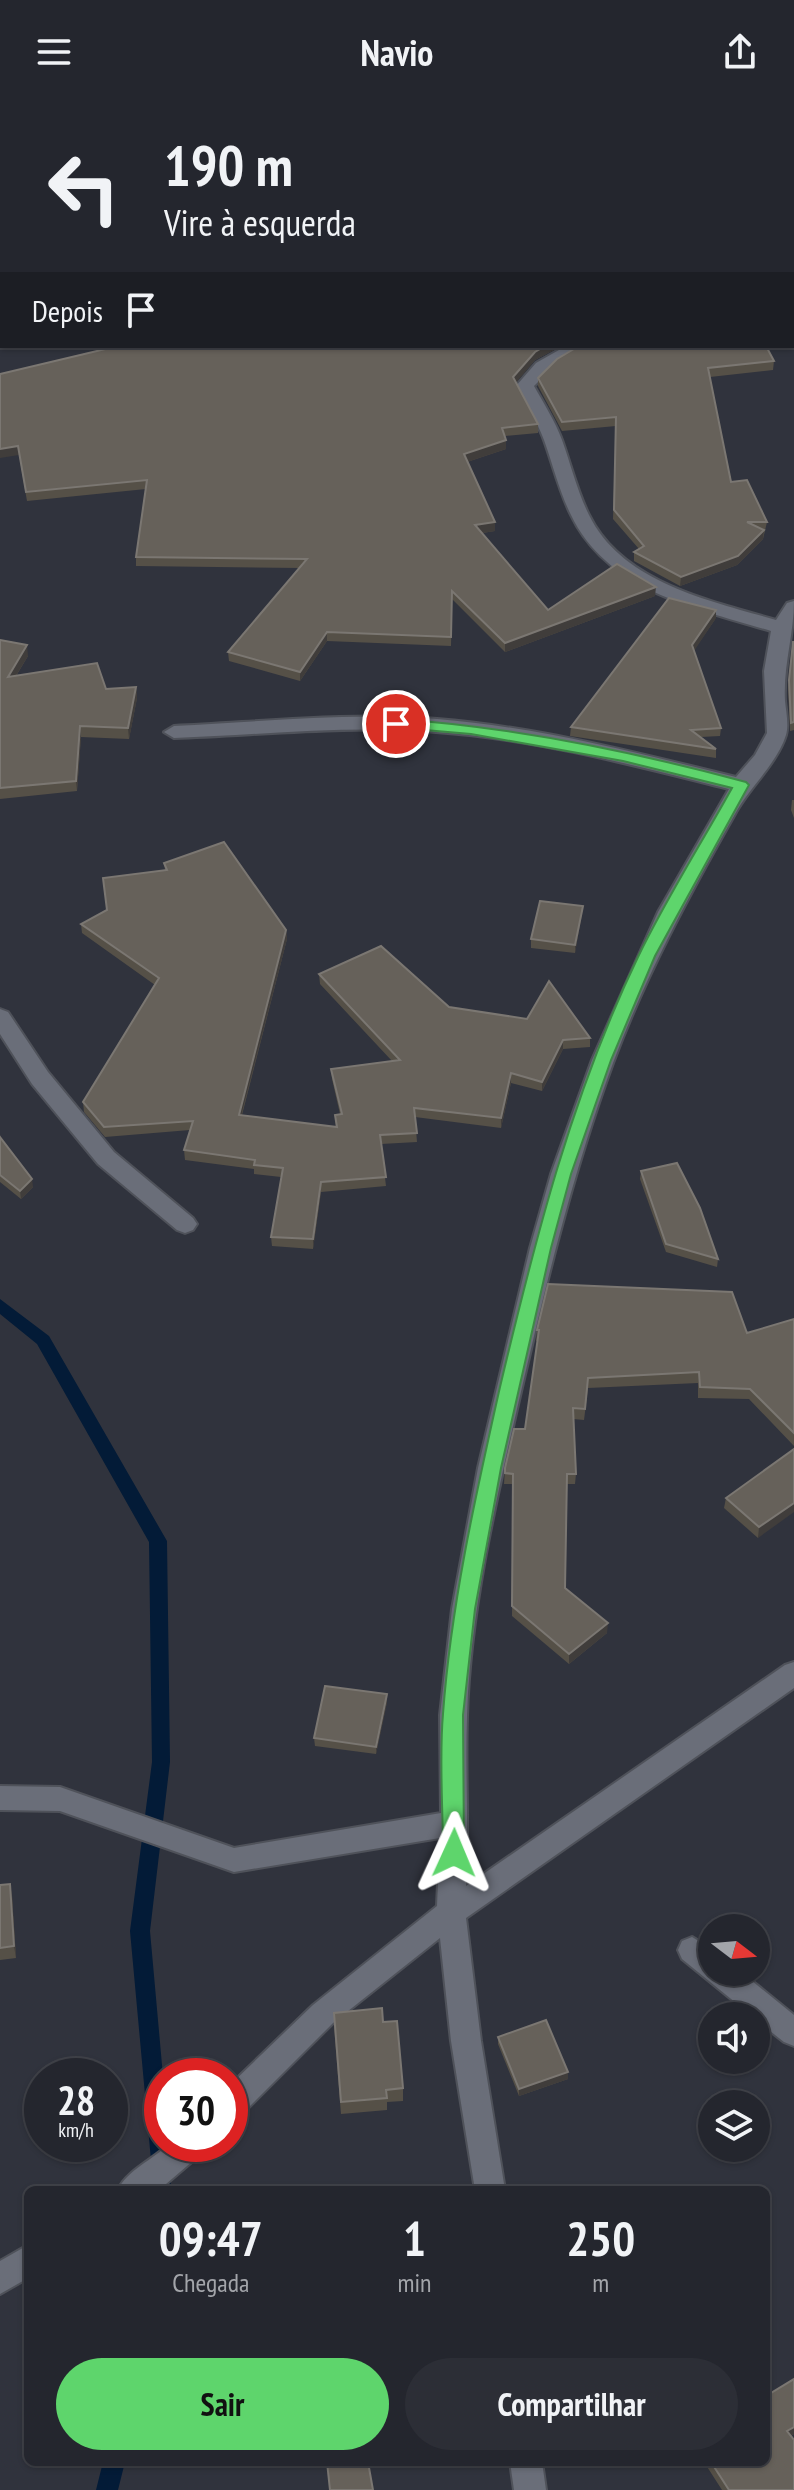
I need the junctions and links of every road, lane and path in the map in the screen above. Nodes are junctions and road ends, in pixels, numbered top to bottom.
1 (576, 348) edge
2 (794, 607) edge
3 (781, 628) junction
4 (174, 732) dead end
5 (741, 785) junction
6 (0, 1017) edge
7 (185, 1224) dead end
8 (794, 1673) edge
9 (0, 1798) edge
10 (455, 1823) junction
11 (451, 1912) junction
12 (737, 1986) edge
13 (794, 2033) edge
14 (248, 2087) edge
15 (171, 2162) edge
16 (139, 2186) edge
17 (489, 2186) edge
18 (24, 2263) edge
19 (0, 2279) edge
20 (527, 2466) edge
21 (530, 2490) edge

1 - 3 street
2 - 3 street
3 - 5 street
4 - 5 street
5 - 10 street
6 - 7 street
8 - 11 street
9 - 10 street
10 - 11 street
11 - 14 street
11 - 17 street
12 - 13 street
15 - 16 street
18 - 19 street
20 - 21 street

